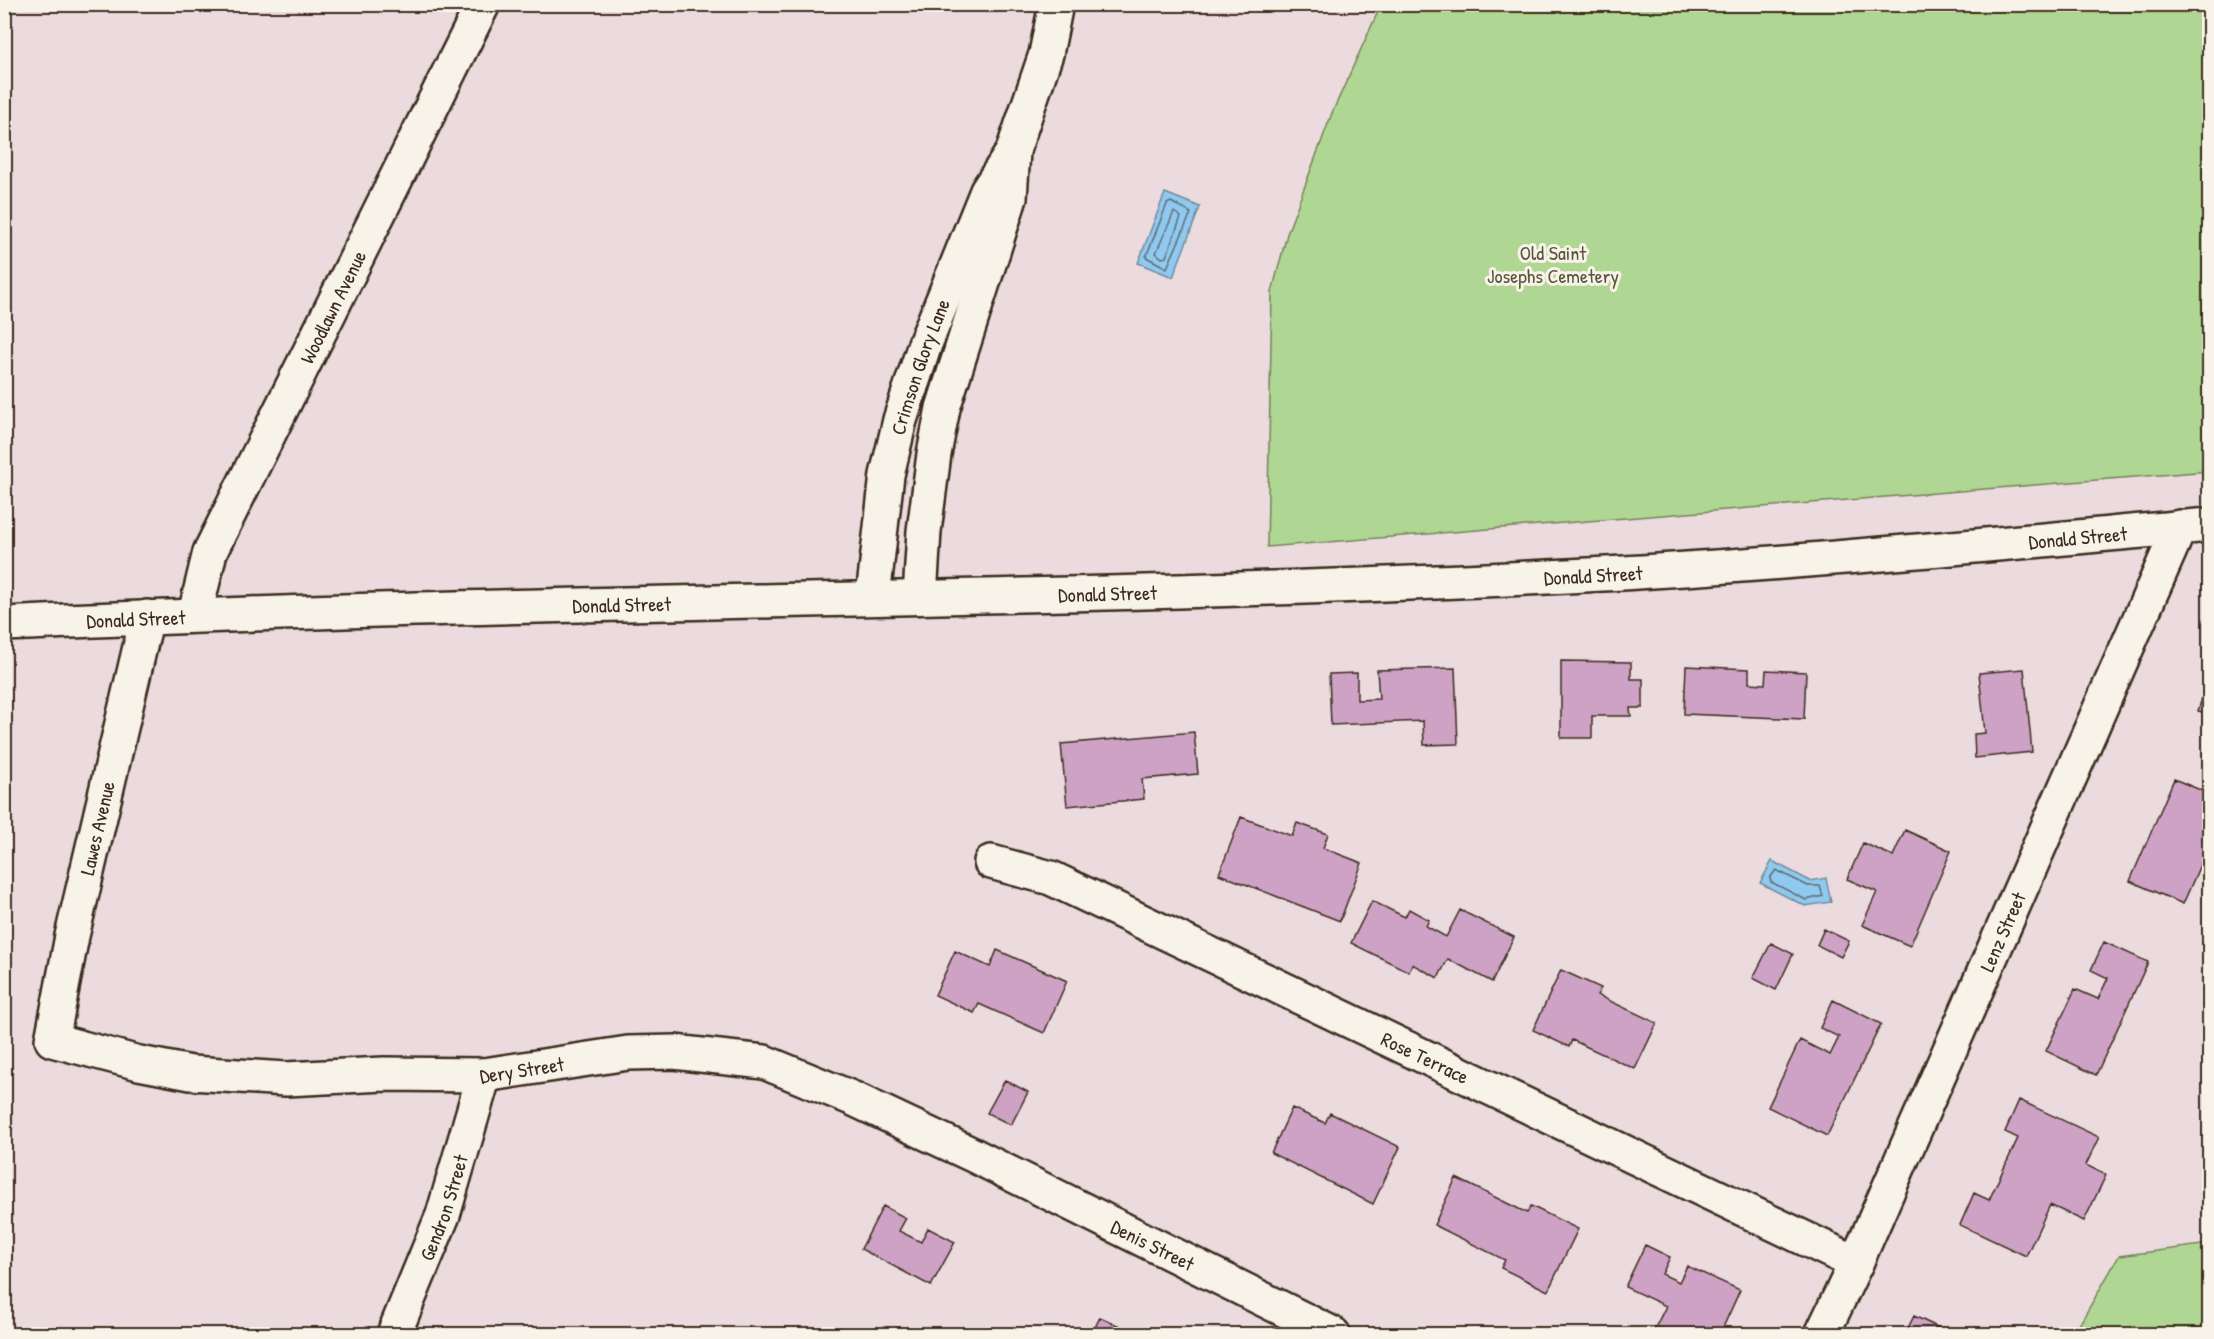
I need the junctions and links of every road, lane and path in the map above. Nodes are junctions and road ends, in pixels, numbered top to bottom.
1 (483, 4) edge
2 (1056, 4) edge
3 (1013, 152) junction
4 (2195, 526) edge
5 (873, 597) junction
6 (920, 597) junction
7 (195, 614) junction
8 (147, 617) junction
9 (4, 624) edge
10 (991, 862) dead end
11 (52, 1040) joint
12 (484, 1075) junction
13 (973, 1155) joint
14 (1856, 1263) junction
15 (394, 1335) edge
16 (1333, 1335) edge
17 (1822, 1335) edge

1 - 7 street, Woodlawn Avenue
2 - 3 street, Crimson Glory Lane
3 - 5 street, Crimson Glory Lane
3 - 6 street, Crimson Glory Lane
4 - 6 street, Donald Street
4 - 14 street, Lenz Street
5 - 6 street, Donald Street
5 - 7 street, Donald Street
7 - 8 street, Donald Street
8 - 9 street, Donald Street
8 - 11 street, Lawes Avenue
10 - 14 street, Rose Terrace
11 - 12 street, Dery Street
12 - 13 street, Dery Street
12 - 15 street, Gendron Street
13 - 16 street, Denis Street
14 - 17 street, Lenz Street

